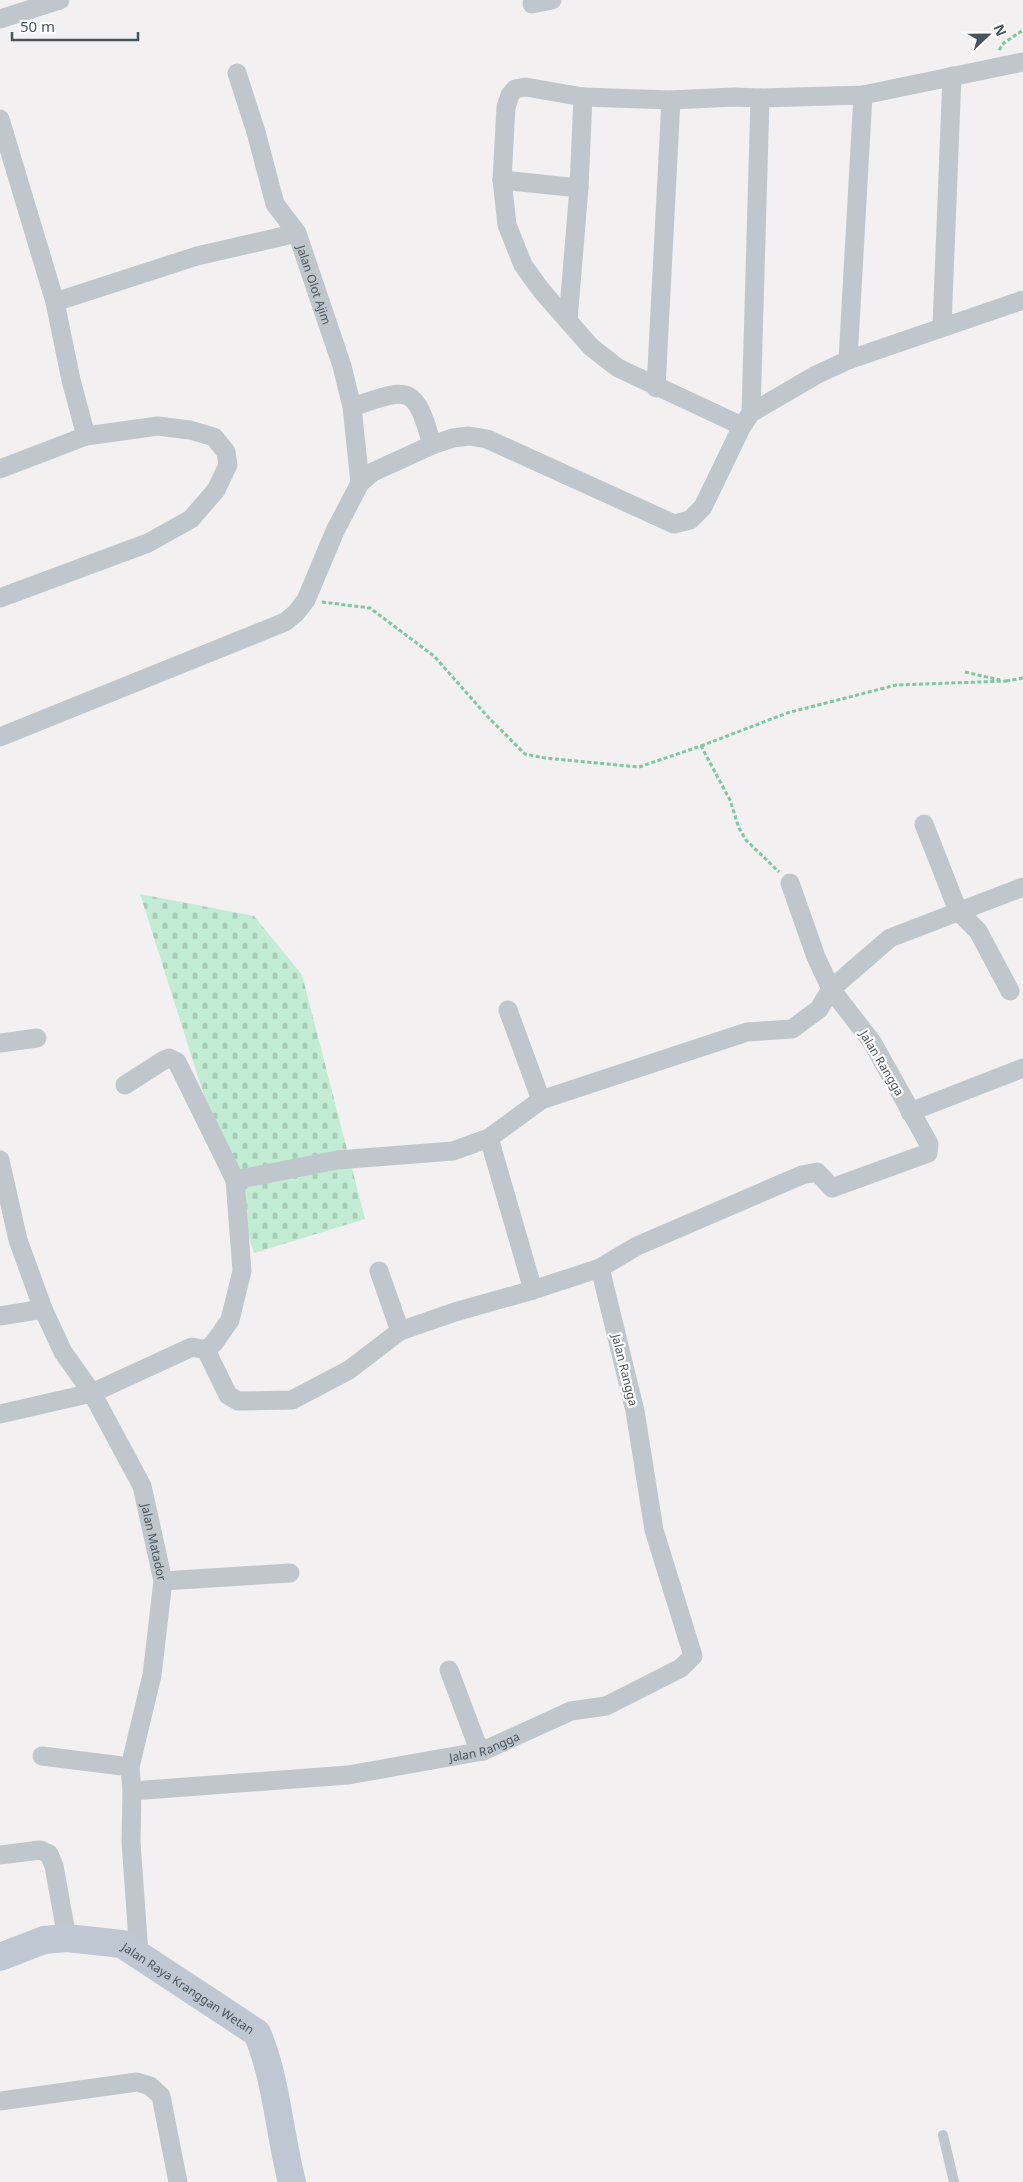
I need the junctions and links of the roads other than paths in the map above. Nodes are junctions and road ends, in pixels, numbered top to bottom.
1 (60, 0) edge
2 (552, 0) edge
3 (532, 4) dead end
4 (0, 19) edge
5 (1023, 62) edge
6 (237, 73) dead end
7 (952, 76) junction
8 (863, 95) junction
9 (583, 97) junction
10 (760, 98) junction
11 (671, 100) junction
12 (0, 119) edge
13 (502, 180) junction
14 (579, 188) junction
15 (296, 233) junction
16 (61, 300) junction
17 (1023, 300) edge
18 (568, 321) junction
19 (942, 326) junction
20 (848, 360) junction
21 (656, 388) junction
22 (352, 407) junction
23 (746, 419) junction
24 (86, 436) junction
25 (432, 445) junction
26 (0, 469) edge
27 (360, 483) junction
28 (0, 598) edge
29 (0, 737) edge
30 (924, 824) dead end
31 (790, 883) road end
32 (1023, 887) edge
33 (958, 911) junction
34 (831, 989) junction
35 (1010, 991) dead end
36 (508, 1010) dead end
37 (37, 1038) dead end
38 (0, 1043) edge
39 (1023, 1068) edge
40 (125, 1085) dead end
41 (541, 1100) junction
42 (910, 1112) junction
43 (489, 1138) junction
44 (0, 1160) edge
45 (235, 1180) junction
46 (600, 1268) junction
47 (380, 1271) dead end
48 (533, 1290) junction
49 (43, 1310) junction
50 (0, 1316) edge
51 (400, 1331) junction
52 (206, 1350) junction
53 (92, 1393) junction
54 (0, 1414) edge
55 (290, 1573) dead end
56 (163, 1581) junction
57 (450, 1670) dead end
58 (483, 1750) junction
59 (42, 1756) dead end
60 (130, 1767) junction
61 (132, 1791) junction
62 (0, 1855) edge
63 (67, 1938) junction
64 (139, 1954) junction
65 (0, 1957) edge
66 (0, 2101) edge
67 (942, 2134) dead end
68 (178, 2182) edge
69 (292, 2182) edge
70 (954, 2182) edge

1 - 4 street
2 - 3 street
5 - 7 street
6 - 15 street
7 - 8 street
7 - 19 street
8 - 10 street
8 - 20 street
9 - 11 street
9 - 13 street
9 - 14 street
10 - 11 street
10 - 23 street
11 - 21 street
12 - 16 street
13 - 14 street
13 - 18 street
14 - 18 street
15 - 16 street, Jalan Olot Ajim
15 - 22 street, Jalan Olot Ajim
16 - 24 street
17 - 19 street
18 - 21 street
19 - 20 street
20 - 23 street
21 - 23 street
22 - 25 street
22 - 27 street, Jalan Olot Ajim
23 - 25 street
24 - 26 street
24 - 28 street
25 - 27 street
27 - 29 street
30 - 33 street
31 - 34 street, Jalan Rangga
32 - 33 street
33 - 34 street
33 - 35 street
34 - 41 street
34 - 42 street, Jalan Rangga
36 - 41 street
37 - 38 street
39 - 42 street
40 - 45 street
41 - 43 street
42 - 46 street, Jalan Rangga
43 - 45 street
43 - 48 street
44 - 49 street, Jalan Matador
45 - 52 street
46 - 48 street
46 - 58 street, Jalan Rangga
47 - 51 street
48 - 51 street
49 - 50 street
49 - 53 street, Jalan Matador
51 - 52 street
52 - 53 street
53 - 54 street
53 - 56 street, Jalan Matador
55 - 56 street
56 - 60 street, Jalan Matador
57 - 58 street
58 - 61 street, Jalan Rangga
59 - 60 street
60 - 61 street, Jalan Matador
61 - 64 street, Jalan Matador
62 - 63 street
63 - 64 main road, Jalan Raya Kranggan Wetan
63 - 65 main road, Jalan Raya Kranggan Wetan
64 - 69 main road, Jalan Raya Kranggan Wetan
66 - 68 street
67 - 70 lane

